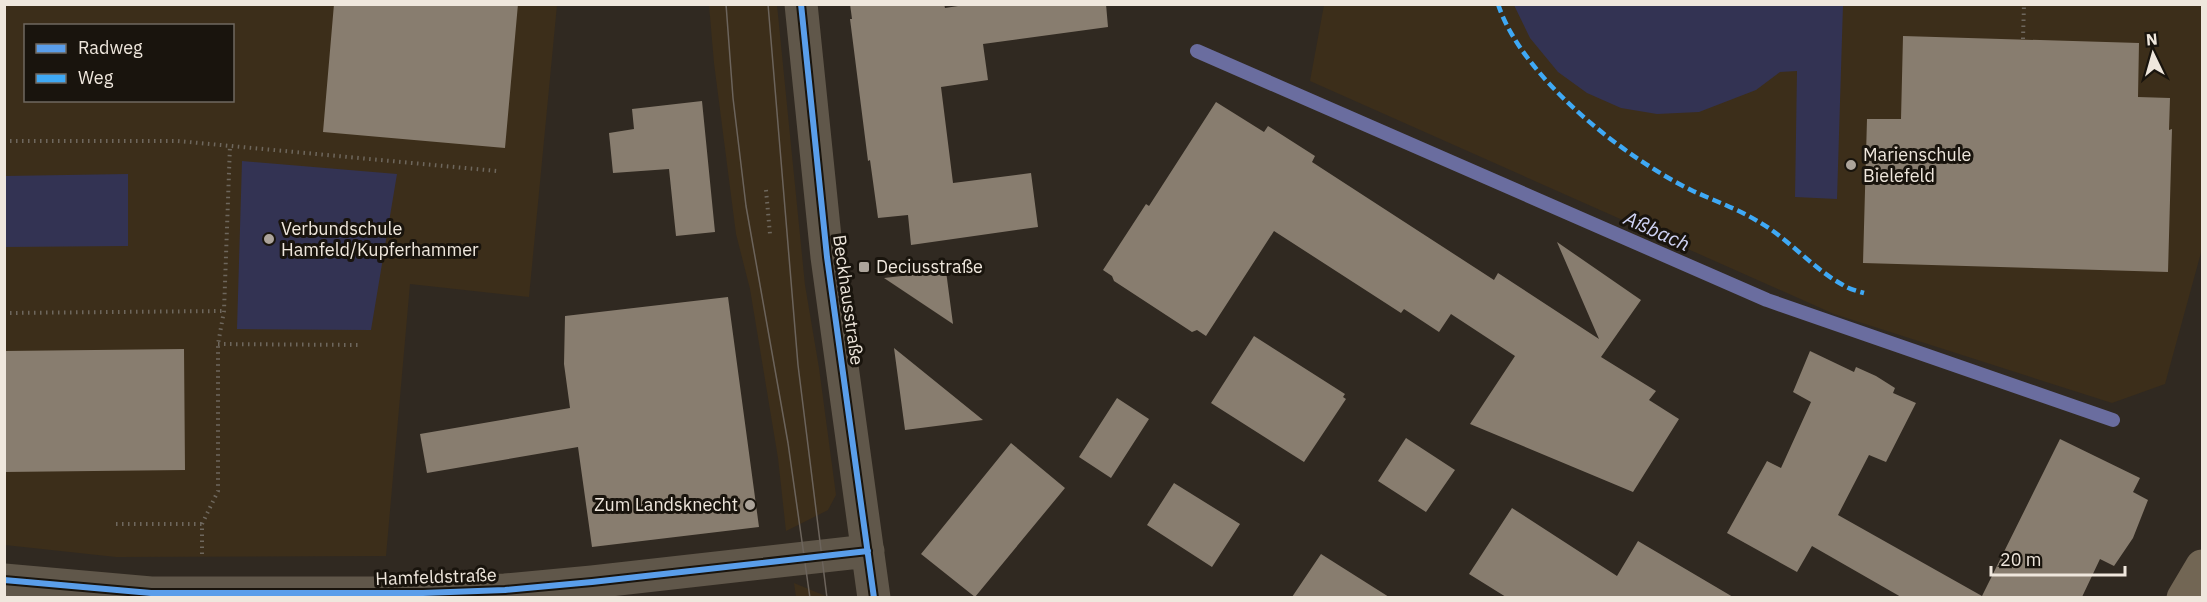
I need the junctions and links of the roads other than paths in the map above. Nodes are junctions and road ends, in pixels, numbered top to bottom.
1 (801, 4) edge
2 (868, 551) junction
3 (2202, 566) edge
4 (4, 580) edge
5 (874, 597) edge
6 (2183, 597) edge

1 - 2 street, Beckhausstraße
2 - 4 street, Hamfeldstraße
2 - 5 street, Beckhausstraße
3 - 6 main road

